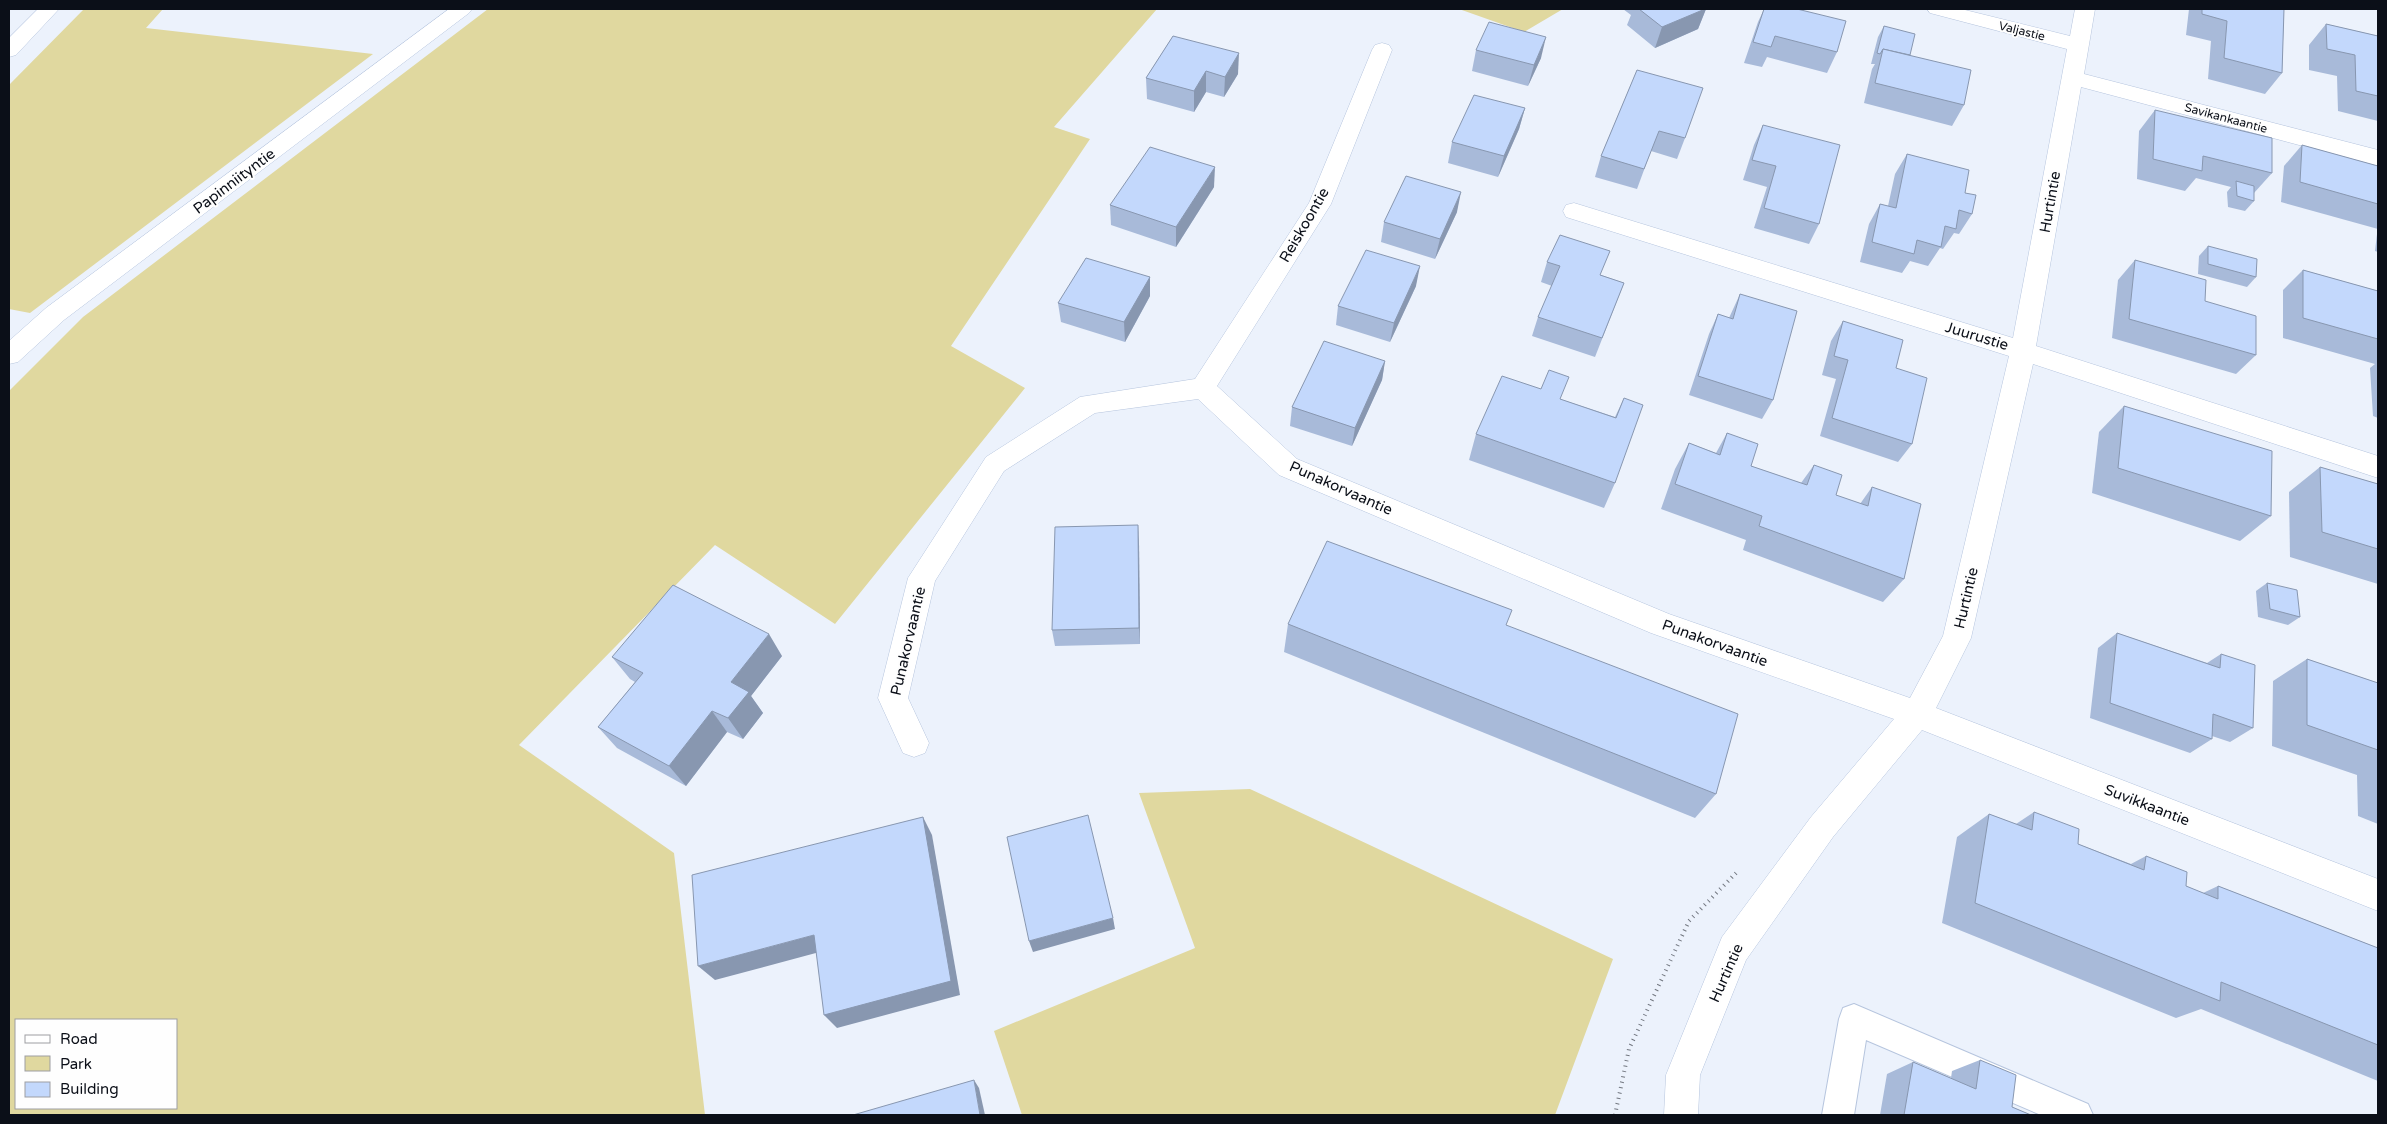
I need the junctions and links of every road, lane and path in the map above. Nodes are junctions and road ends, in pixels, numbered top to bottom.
1 (49, 9) edge
2 (462, 9) edge
3 (1937, 9) edge
4 (2085, 9) edge
5 (2078, 45) junction
6 (9, 50) edge
7 (1382, 50) dead end
8 (2073, 78) junction
9 (2378, 158) edge
10 (1574, 211) dead end
11 (2023, 351) junction
12 (9, 355) edge
13 (1203, 388) junction
14 (2378, 467) edge
15 (1917, 714) junction
16 (914, 743) dead end
17 (2378, 895) edge
18 (1681, 1115) edge
19 (1838, 1115) edge
20 (2077, 1115) edge

1 - 6 street
2 - 12 street, Papinniityntie
3 - 5 street, Valjastie
4 - 5 street, Hurtintie
5 - 8 street, Hurtintie
7 - 13 street, Reiskoontie
8 - 9 street, Savikankaantie
8 - 11 street, Hurtintie
10 - 11 street, Juurustie
11 - 14 street, Juurustie
11 - 15 street, Hurtintie
13 - 15 street, Punakorvaantie
13 - 16 street, Punakorvaantie
15 - 17 street, Suvikkaantie
15 - 18 street, Hurtintie
19 - 20 lane

